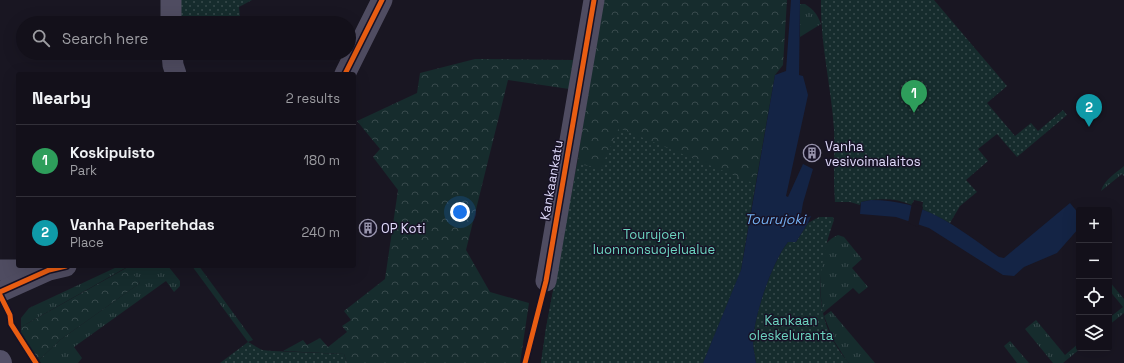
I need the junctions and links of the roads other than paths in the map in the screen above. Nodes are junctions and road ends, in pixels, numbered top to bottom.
1 (171, 0) edge
2 (382, 0) edge
3 (594, 0) edge
4 (171, 16) edge
5 (356, 52) edge
6 (173, 60) edge
7 (352, 60) edge
8 (175, 72) edge
9 (346, 72) edge
10 (57, 268) edge
11 (0, 270) edge
12 (546, 281) dead end
13 (0, 292) edge

1 - 4 street
2 - 5 street
3 - 12 street, Kankaankatu
6 - 8 street
7 - 9 street
10 - 11 street
10 - 13 street

